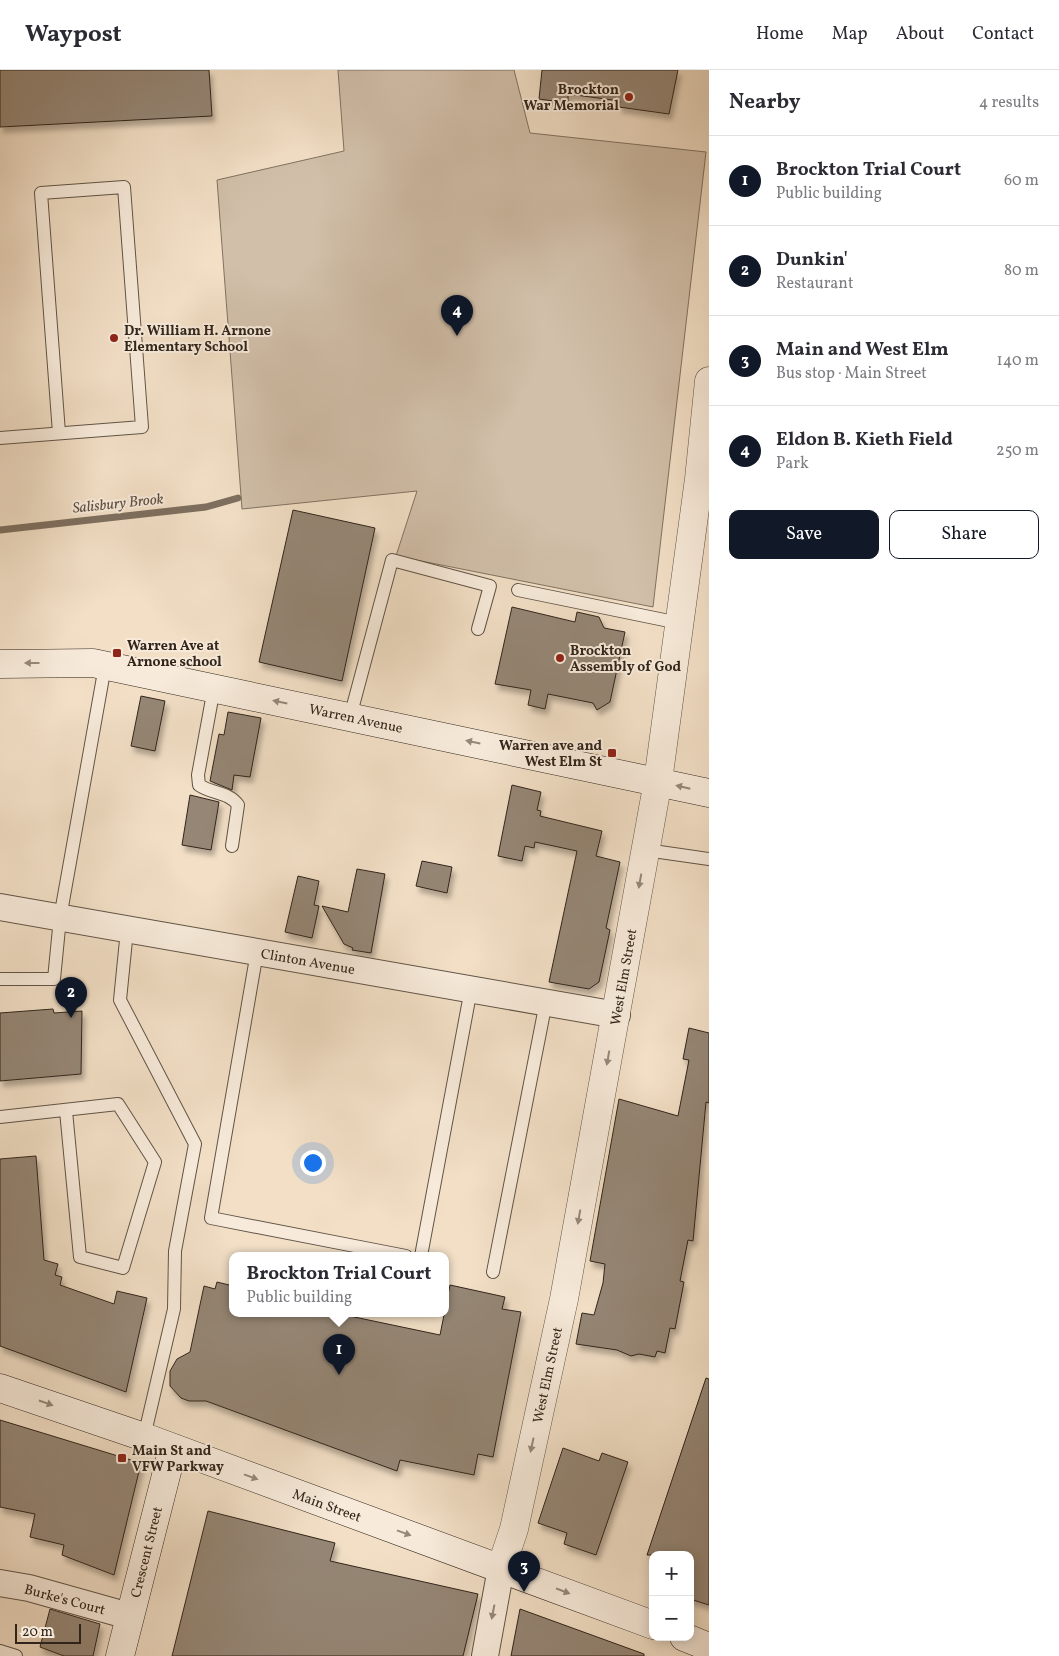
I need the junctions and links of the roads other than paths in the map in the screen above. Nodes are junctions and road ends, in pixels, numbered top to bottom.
1 (709, 381) edge
2 (59, 433) junction
3 (0, 438) edge
4 (704, 480) edge
5 (518, 590) dead end
6 (679, 623) junction
7 (478, 629) dead end
8 (0, 664) edge
9 (105, 666) junction
10 (214, 688) junction
11 (350, 717) junction
12 (658, 781) junction
13 (709, 793) edge
14 (232, 846) dead end
15 (646, 850) junction
16 (709, 859) edge
17 (0, 907) edge
18 (60, 918) junction
19 (127, 930) junction
20 (258, 952) junction
21 (0, 979) edge
22 (471, 989) junction
23 (546, 1002) junction
24 (617, 1014) junction
25 (66, 1111) junction
26 (0, 1117) edge
27 (385, 1252) edge
28 (422, 1252) edge
29 (493, 1272) dead end
30 (0, 1388) edge
31 (144, 1437) junction
32 (173, 1448) junction
33 (501, 1568) junction
34 (0, 1583) edge
35 (129, 1616) junction
36 (649, 1624) edge
37 (694, 1641) edge
38 (709, 1647) edge
39 (0, 1651) edge
40 (16, 1656) edge
41 (120, 1656) edge
42 (484, 1656) edge

1 - 4 main road, West Elm Street
2 - 2 lane
2 - 3 lane
4 - 6 main road, West Elm Street
5 - 6 lane
6 - 12 main road, West Elm Street
7 - 11 lane
9 -> 8 main road, Warren Avenue
9 - 10 main road, Warren Avenue
9 - 18 lane
11 -> 10 main road, Warren Avenue
10 - 14 lane
12 -> 11 main road, Warren Avenue
13 -> 12 main road, Warren Avenue
12 - 15 main road, West Elm Street
15 - 16 lane
15 -> 24 main road, West Elm Street
17 - 18 street, Clinton Avenue
18 - 19 street, Clinton Avenue
18 - 21 lane
19 - 20 street, Clinton Avenue
19 - 31 lane
20 - 22 street, Clinton Avenue
20 - 27 lane
22 - 23 street, Clinton Avenue
22 - 28 lane
23 - 24 street, Clinton Avenue
23 - 29 lane
24 -> 33 main road, West Elm Street
25 - 25 lane
25 - 26 lane
30 -> 31 main road, Main Street
31 - 32 main road, Main Street
32 -> 33 main road, Main Street
32 - 35 main road, Crescent Street
33 -> 36 main road, Main Street
33 -> 42 street
34 - 35 street, Burke's Court
35 - 41 main road, Crescent Street
37 - 38 main road
39 - 40 lane

